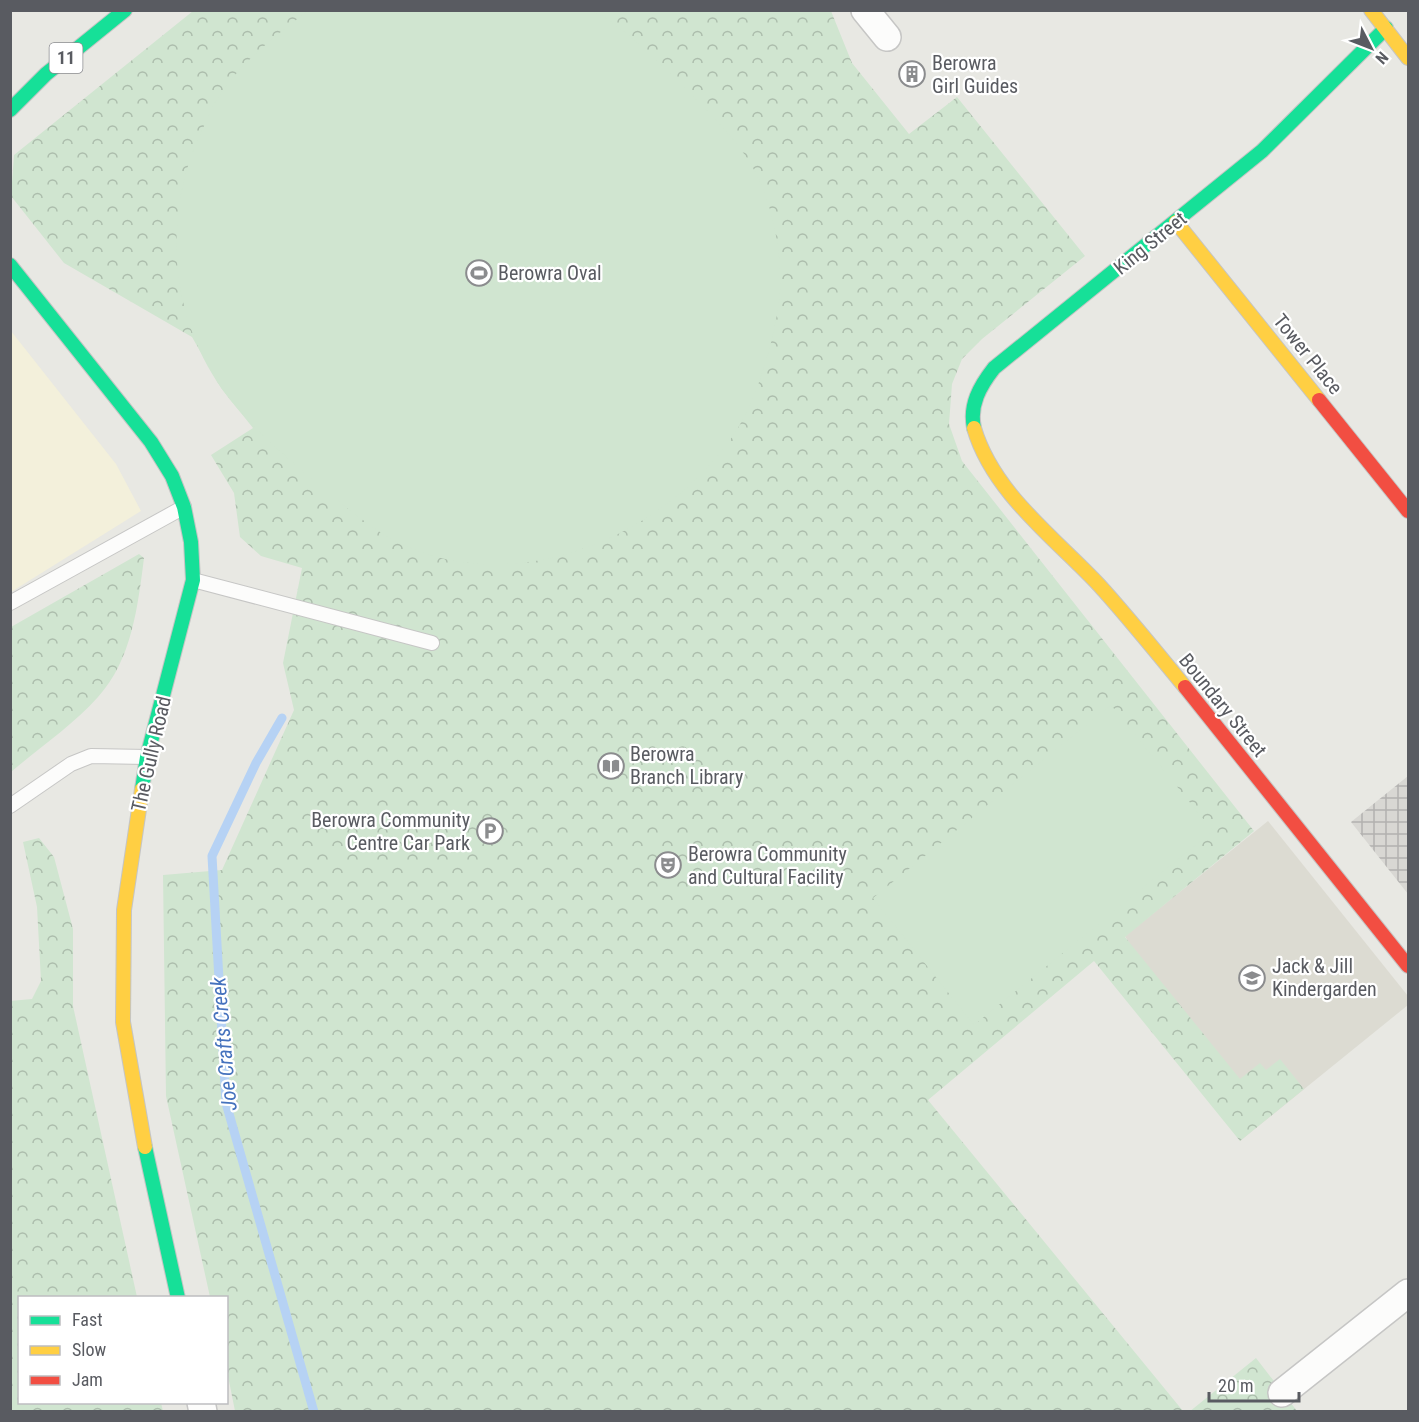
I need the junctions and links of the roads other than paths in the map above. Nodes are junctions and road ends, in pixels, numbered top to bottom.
1 (125, 10) edge
2 (865, 10) edge
3 (1371, 10) edge
4 (887, 37) dead end
5 (1399, 39) edge
6 (10, 110) edge
7 (1176, 222) junction
8 (10, 265) edge
9 (999, 475) joint
10 (184, 507) junction
11 (1408, 511) edge
12 (193, 580) junction
13 (10, 603) edge
14 (432, 643) dead end
15 (147, 757) junction
16 (10, 806) edge
17 (1408, 966) edge
18 (1408, 1293) edge
19 (178, 1296) edge
20 (1282, 1393) dead end

1 - 6 street, 11
2 - 4 street
3 - 5 street
5 - 7 street, King Street
7 - 9 street, King Street
7 - 11 street, Tower Place
8 - 10 street, The Gully Road
9 - 17 street, Boundary Street
10 - 12 street, The Gully Road
10 - 13 lane
12 - 14 lane
12 - 15 street, The Gully Road
15 - 16 lane
15 - 19 street, The Gully Road
18 - 20 street

